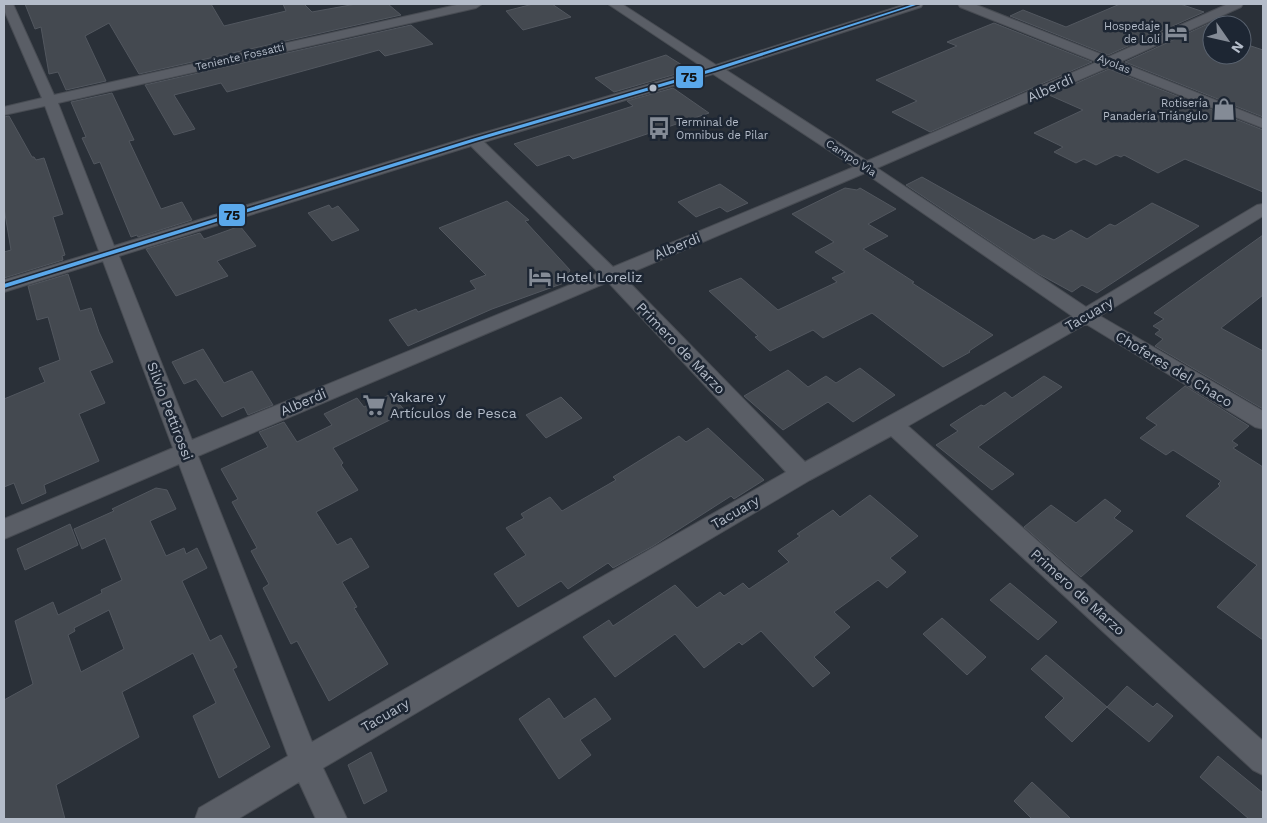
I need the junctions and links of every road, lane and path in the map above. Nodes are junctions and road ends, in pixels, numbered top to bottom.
1 (7, 4) edge
2 (476, 4) edge
3 (614, 4) edge
4 (917, 4) edge
5 (964, 4) edge
6 (1237, 4) edge
7 (1109, 62) junction
8 (713, 70) junction
9 (49, 99) junction
10 (4, 110) edge
11 (1263, 124) edge
12 (474, 140) junction
13 (867, 168) junction
14 (1263, 209) edge
15 (108, 252) junction
16 (610, 274) junction
17 (4, 286) edge
18 (1086, 316) junction
19 (1263, 421) edge
20 (893, 425) junction
21 (186, 451) junction
22 (802, 474) junction
23 (4, 529) edge
24 (1263, 760) edge
25 (305, 762) junction
26 (210, 819) edge
27 (332, 819) edge

1 - 9 street, Silvio Pettirossi
2 - 9 street, Teniente Fossatti
3 - 8 street, Campo Vìa
4 - 8 street
5 - 7 street, Ayolas
6 - 7 street, Alberdi
7 - 11 street, Ayolas
7 - 13 street, Alberdi
8 - 12 street
8 - 13 street, Campo Vìa
9 - 10 street, Teniente Fossatti
9 - 15 street, Silvio Pettirossi
12 - 15 street
12 - 16 street, Primero de Marzo
13 - 16 street, Alberdi
13 - 18 street, Campo Vìa
14 - 18 street, Tacuary
15 - 17 street
15 - 21 street, Silvio Pettirossi
16 - 21 street, Alberdi
16 - 22 street, Primero de Marzo
18 - 19 street, Choferes del Chaco
18 - 20 street, Tacuary
20 - 22 street, Tacuary
20 - 24 street, Primero de Marzo
21 - 23 street, Alberdi
21 - 25 street, Silvio Pettirossi
22 - 25 street, Tacuary
25 - 26 street, Tacuary
25 - 27 street, Silvio Pettirossi

